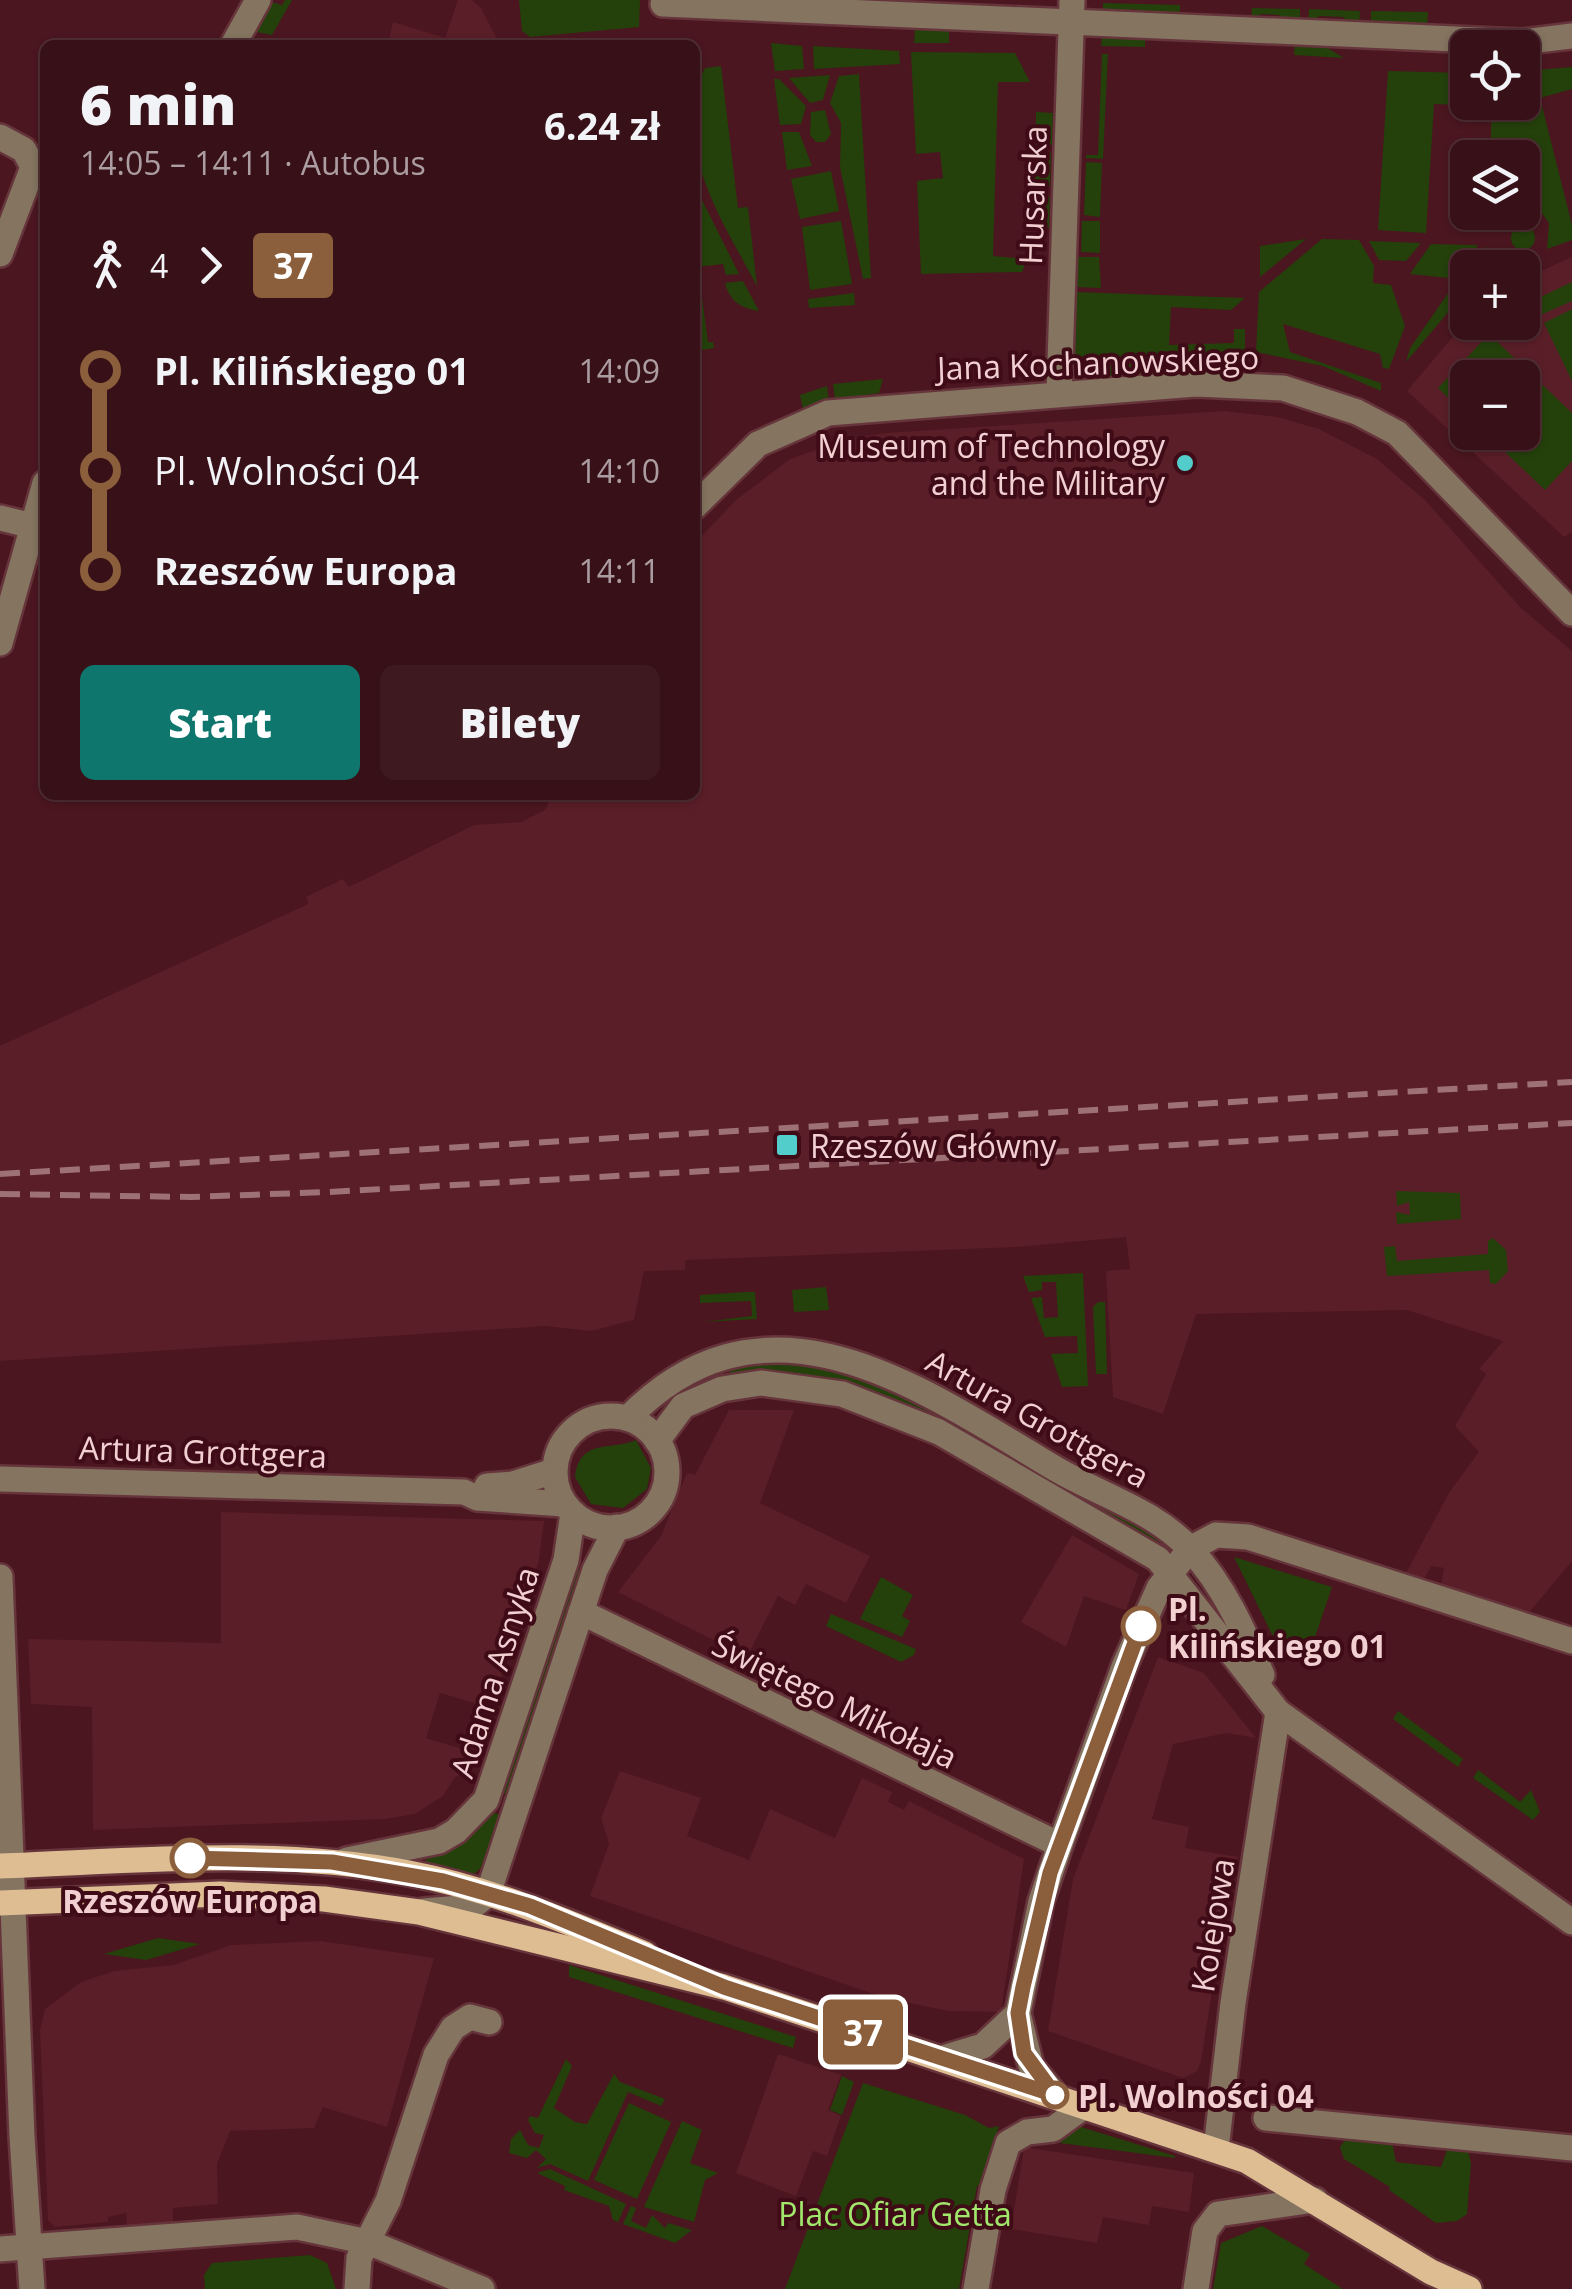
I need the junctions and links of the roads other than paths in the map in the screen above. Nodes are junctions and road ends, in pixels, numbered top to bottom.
1 (258, 0) edge
2 (663, 4) dead end
3 (1071, 12) edge
4 (1572, 36) edge
5 (236, 40) edge
6 (0, 137) edge
7 (0, 254) edge
8 (1059, 393) junction
9 (700, 501) edge
10 (0, 518) edge
11 (39, 528) edge
12 (1572, 613) edge
13 (0, 643) edge
14 (628, 1418) junction
15 (658, 1441) junction
16 (554, 1472) junction
17 (0, 1479) edge
18 (464, 1492) junction
19 (569, 1509) junction
20 (617, 1527) junction
21 (1190, 1549) junction
22 (1170, 1570) junction
23 (0, 1576) edge
24 (582, 1612) junction
25 (1572, 1642) edge
26 (1278, 1712) junction
27 (1060, 1845) junction
28 (332, 1862) junction
29 (7, 1866) edge
30 (488, 1894) junction
31 (8, 1902) edge
32 (419, 1912) junction
33 (1572, 1922) edge
34 (724, 1987) junction
35 (1018, 2013) junction
36 (489, 2022) dead end
37 (944, 2058) junction
38 (1055, 2095) junction
39 (1086, 2105) junction
40 (1266, 2118) dead end
41 (1572, 2148) edge
42 (1216, 2149) junction
43 (1316, 2200) junction
44 (368, 2242) junction
45 (29, 2247) junction
46 (0, 2249) edge
47 (32, 2289) edge
48 (357, 2289) edge
49 (482, 2289) edge
50 (976, 2289) edge
51 (1196, 2289) edge
52 (1470, 2289) edge

1 - 5 street
2 - 3 street
3 - 4 street
3 - 8 street, Husarska
6 - 7 street
8 - 9 street, Jana Kochanowskiego
8 - 12 street, Jana Kochanowskiego
10 - 11 street
11 - 13 street
14 - 15 street
14 - 16 street
14 - 21 street, Artura Grottgera
15 - 20 street
15 - 22 street, Artura Grottgera
16 - 18 street, Artura Grottgera
16 - 19 street
17 - 18 street, Artura Grottgera
18 - 19 street, Artura Grottgera
19 - 20 street
19 - 28 street, Adama Asnyka
20 - 24 street, Adama Asnyka
21 - 22 street
21 - 25 street
21 - 26 street, Artura Grottgera
22 - 26 street, Artura Grottgera
22 - 27 street
23 - 29 street
24 - 27 street, Świętego Mikołaja
24 - 30 street, Adama Asnyka
26 - 33 street
26 - 42 street, Kolejowa
27 - 35 street
28 - 29 main road
28 - 30 main road
29 - 31 street
30 - 32 street
30 - 34 main road
31 - 32 main road
31 - 45 street
32 - 34 main road
34 - 37 main road
35 - 37 street
35 - 38 street
36 - 44 street
37 - 38 main road
38 - 39 main road
39 - 42 main road
39 - 50 street
40 - 41 street
42 - 43 main road
43 - 51 street
43 - 52 main road
44 - 45 street
44 - 48 street
44 - 49 street
45 - 46 street
45 - 47 street

